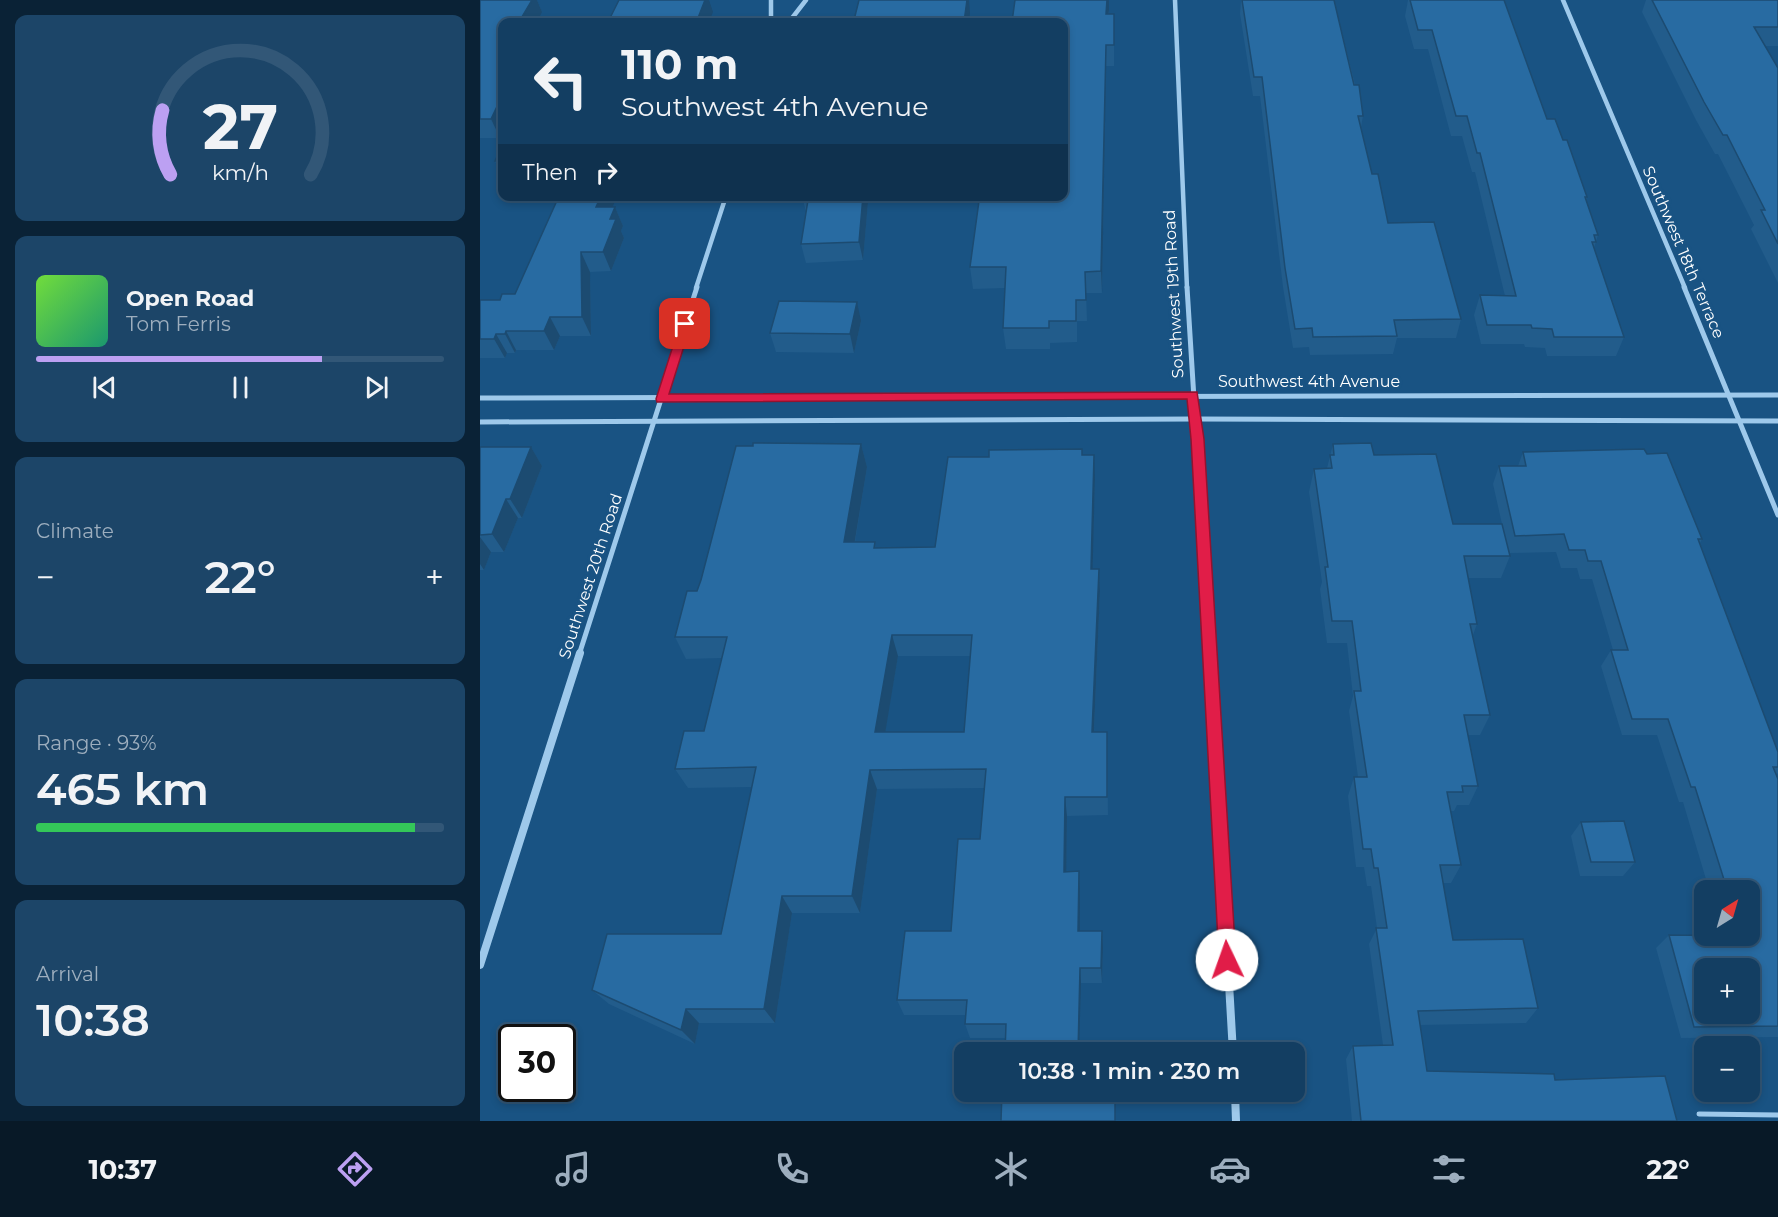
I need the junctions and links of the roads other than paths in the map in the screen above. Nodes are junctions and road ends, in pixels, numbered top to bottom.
1 (771, 0) edge
2 (806, 0) edge
3 (1175, 0) edge
4 (1563, 0) edge
5 (771, 18) edge
6 (792, 18) edge
7 (724, 201) edge
8 (1193, 395) junction
9 (1729, 395) junction
10 (1778, 395) edge
11 (480, 398) edge
12 (662, 399) junction
13 (1195, 419) junction
14 (654, 421) junction
15 (1740, 421) junction
16 (1778, 421) edge
17 (480, 422) edge
18 (1778, 515) edge
19 (480, 964) edge
20 (1232, 1042) edge
21 (1235, 1102) edge
22 (1699, 1114) dead end
23 (1778, 1115) edge
24 (1236, 1121) edge

1 - 5 street
2 - 6 street
3 - 8 street, Southwest 19th Road
4 - 9 street, Southwest 18th Terrace
7 - 12 street, Southwest 20th Road
8 - 9 street, Southwest 4th Avenue
8 - 12 street, Southwest 4th Avenue
8 - 13 street, Southwest 19th Road
9 - 10 street, Southwest 4th Avenue
9 - 15 street, Southwest 18th Terrace
11 - 12 street, Southwest 4th Avenue
12 - 14 street, Southwest 20th Road
13 - 14 street
13 - 15 street
13 - 20 street, Southwest 19th Road
14 - 17 street
14 - 19 street, Southwest 20th Road
15 - 16 street
15 - 18 street, Southwest 18th Terrace
21 - 24 street
22 - 23 lane

